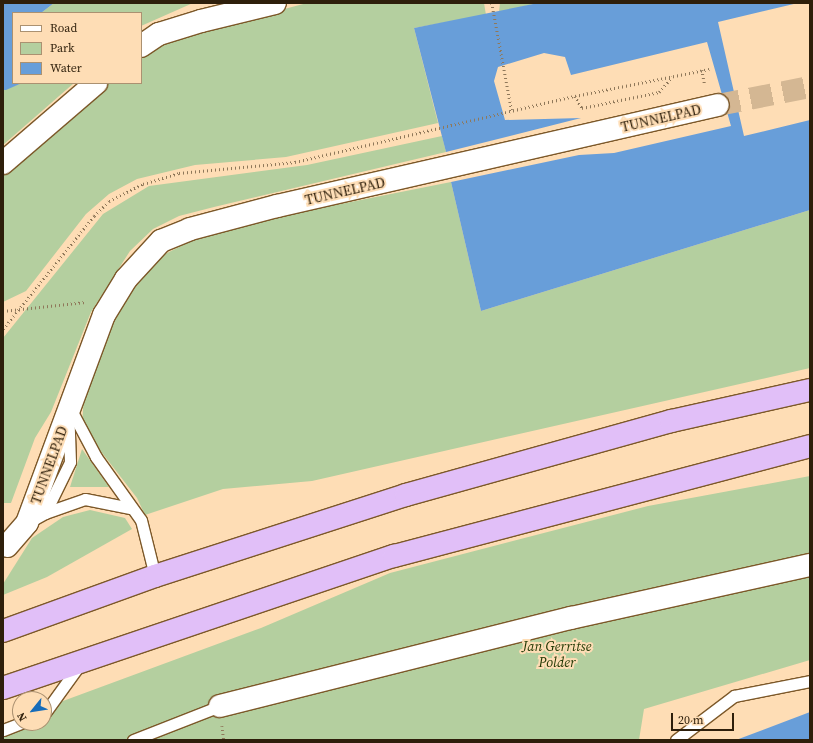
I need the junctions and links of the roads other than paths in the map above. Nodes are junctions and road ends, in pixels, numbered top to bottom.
1 (275, 3) edge
2 (142, 45) edge
3 (95, 84) edge
4 (718, 105) tunnel mouth
5 (3, 164) edge
6 (810, 390) edge
7 (69, 405) junction
8 (810, 446) edge
9 (130, 508) junction
10 (36, 518) junction
11 (4, 546) edge
12 (810, 565) edge
13 (155, 576) junction
14 (3, 631) edge
15 (84, 658) junction
16 (810, 681) edge
17 (3, 688) edge
18 (52, 703) edge
19 (220, 706) joint
20 (134, 740) edge
21 (676, 740) edge

1 - 2 street
3 - 5 street
4 - 7 street, TUNNELPAD
6 - 13 highway
7 - 9 lane
7 - 10 street, TUNNELPAD
7 - 11 street, TUNNELPAD
8 - 15 highway
9 - 10 lane
9 - 13 lane
10 - 11 street, TUNNELPAD
12 - 19 street
13 - 14 highway
15 - 17 highway
15 - 18 lane
16 - 21 lane
19 - 20 lane

